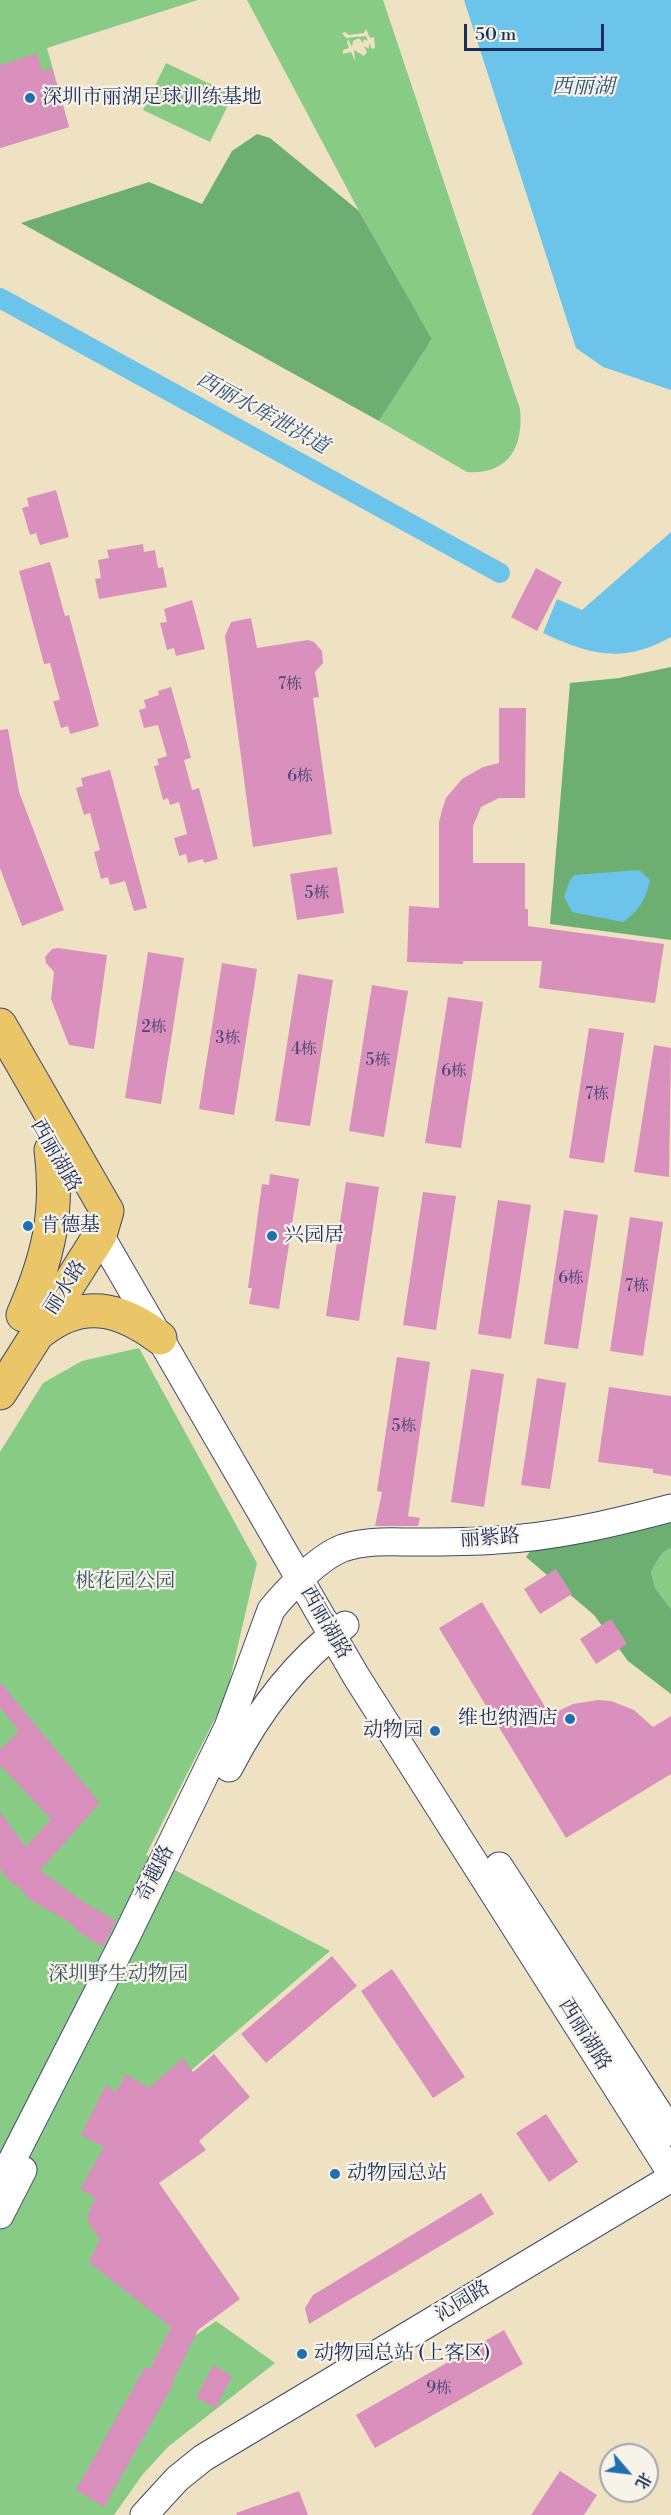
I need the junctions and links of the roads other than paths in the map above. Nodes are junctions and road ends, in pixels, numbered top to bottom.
1 (0, 1025) edge
2 (0, 1061) edge
3 (51, 1150) junction
4 (99, 1220) junction
5 (30, 1325) junction
6 (160, 1338) junction
7 (0, 1351) edge
8 (0, 1393) edge
9 (671, 1508) edge
10 (306, 1574) junction
11 (339, 1630) junction
12 (237, 1732) junction
13 (671, 2132) edge
14 (671, 2173) edge
15 (671, 2178) edge
16 (0, 2184) edge
17 (0, 2215) edge
18 (144, 2515) edge

1 - 4 main road, 西丽湖路
2 - 3 main road, 西丽湖路
3 - 4 main road, 西丽湖路
3 - 5 main road
4 - 5 main road, 丽水路
4 - 6 street, 西丽湖路
4 - 10 street, 西丽湖路
5 - 6 main road
5 - 7 main road, 丽水路
5 - 8 main road, 丽水路
6 - 10 street, 西丽湖路
9 - 10 street, 丽紫路
10 - 11 street, 西丽湖路
10 - 12 street, 奇趣路
11 - 12 street, 奇趣路
11 - 13 street, 西丽湖路
11 - 14 street, 西丽湖路
12 - 16 street, 奇趣路
12 - 17 street, 奇趣路
15 - 18 street, 沁园路

